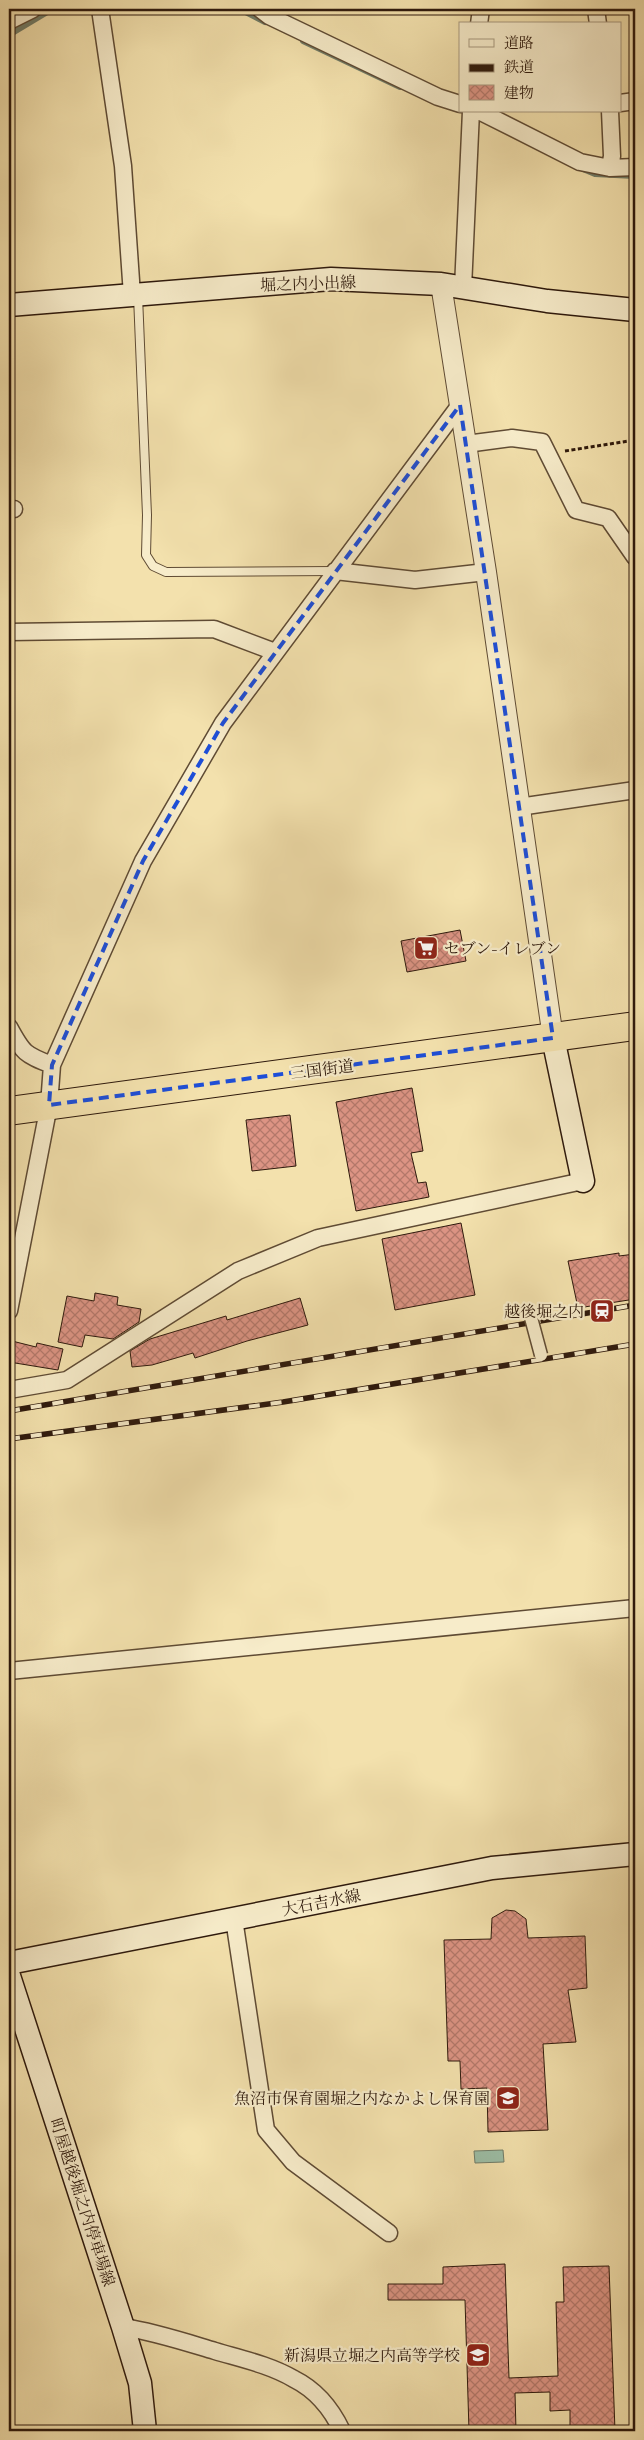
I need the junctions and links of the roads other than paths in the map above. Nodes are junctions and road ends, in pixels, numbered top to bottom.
1 (33, 9) edge
2 (100, 9) edge
3 (260, 9) edge
4 (481, 9) edge
5 (596, 9) edge
6 (9, 21) edge
7 (479, 22) edge
8 (598, 22) edge
9 (635, 101) edge
10 (622, 103) edge
11 (459, 104) edge
12 (471, 112) edge
13 (481, 112) edge
14 (610, 112) edge
15 (635, 167) edge
16 (610, 168) junction
17 (452, 286) junction
18 (135, 294) junction
19 (9, 305) edge
20 (635, 310) edge
21 (460, 405) junction
22 (466, 444) junction
23 (635, 557) edge
24 (335, 571) junction
25 (486, 572) junction
26 (9, 632) edge
27 (275, 652) junction
28 (635, 790) edge
29 (520, 807) junction
30 (635, 1026) edge
31 (9, 1027) edge
32 (553, 1038) junction
33 (52, 1066) junction
34 (49, 1105) junction
35 (9, 1111) edge
36 (583, 1181) joint
37 (9, 1311) edge
38 (530, 1314) dead end
39 (541, 1355) dead end
40 (9, 1390) edge
41 (635, 1608) edge
42 (9, 1671) edge
43 (635, 1854) edge
44 (234, 1918) junction
45 (9, 1963) edge
46 (9, 1976) edge
47 (389, 2234) dead end
48 (123, 2327) junction
49 (144, 2431) edge
50 (342, 2431) edge

1 - 6 street
2 - 18 street
3 - 11 street
4 - 7 street
5 - 8 street
9 - 10 street
12 - 17 street
13 - 16 street
14 - 16 street
15 - 16 street
17 - 18 main road, 堀之内小出線
17 - 20 main road, 堀之内小出線
17 - 21 street
18 - 19 main road, 堀之内小出線
18 - 24 lane
21 - 22 street
21 - 24 street
22 - 23 street
22 - 25 street
24 - 25 street
24 - 27 street
25 - 29 street
26 - 27 street
27 - 33 street
28 - 29 street
29 - 32 street
30 - 32 highway, 三国街道
31 - 33 street
32 - 34 highway, 三国街道
32 - 36 main road
33 - 34 street
34 - 35 highway, 三国街道
34 - 37 street
36 - 40 street
38 - 39 street, bridge
41 - 42 street
43 - 44 main road, 大石吉水線
44 - 45 main road, 大石吉水線
44 - 47 street
46 - 48 main road, 町屋越後堀之内停車場線
48 - 49 main road, 町屋越後堀之内停車場線
48 - 50 street

